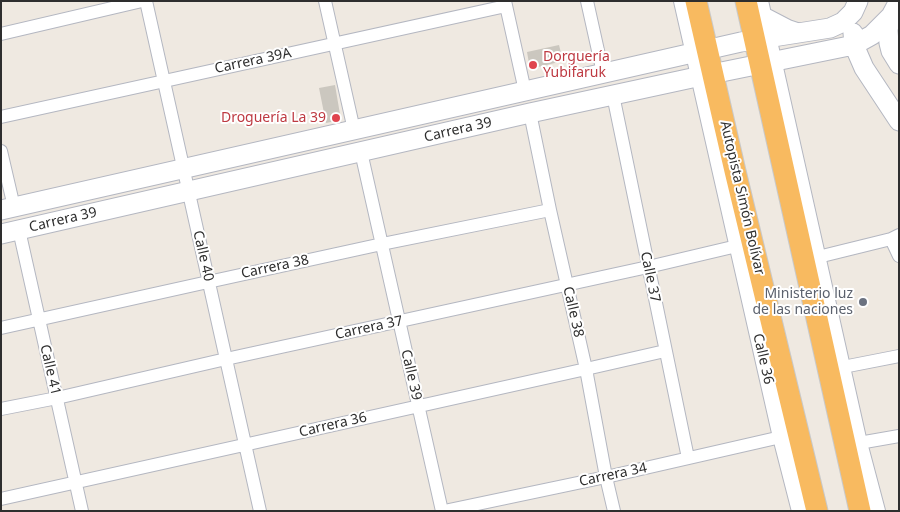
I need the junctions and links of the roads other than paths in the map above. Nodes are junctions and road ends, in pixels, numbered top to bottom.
1 (144, 1) edge
2 (325, 1) edge
3 (587, 1) edge
4 (682, 1) edge
5 (696, 1) edge
6 (747, 1) edge
7 (505, 4) edge
8 (855, 6) edge
9 (761, 8) edge
10 (895, 9) edge
11 (803, 33) junction
12 (1, 34) edge
13 (761, 38) junction
14 (334, 44) junction
15 (854, 45) junction
16 (700, 51) junction
17 (897, 58) edge
18 (766, 63) junction
19 (602, 73) junction
20 (705, 75) junction
21 (163, 81) junction
22 (525, 91) junction
23 (612, 95) junction
24 (530, 114) junction
25 (1, 117) edge
26 (899, 121) edge
27 (354, 130) junction
28 (1, 151) edge
29 (361, 152) junction
30 (183, 168) junction
31 (728, 172) junction
32 (188, 191) junction
33 (8, 208) edge
34 (550, 210) junction
35 (10, 232) edge
36 (895, 237) edge
37 (382, 244) junction
38 (737, 246) junction
39 (899, 256) edge
40 (818, 258) junction
41 (648, 267) junction
42 (208, 282) junction
43 (567, 285) junction
44 (39, 320) junction
45 (399, 321) junction
46 (1, 328) edge
47 (666, 351) junction
48 (899, 356) edge
49 (226, 359) junction
50 (843, 367) junction
51 (586, 369) junction
52 (57, 398) junction
53 (418, 406) junction
54 (1, 410) edge
55 (899, 436) edge
56 (781, 437) junction
57 (860, 443) junction
58 (245, 444) junction
59 (688, 458) junction
60 (606, 477) junction
61 (75, 483) junction
62 (1, 499) edge
63 (82, 511) edge
64 (260, 511) edge
65 (443, 511) edge
66 (614, 511) edge
67 (800, 511) edge
68 (817, 511) edge
69 (860, 511) edge
70 (877, 511) edge

1 - 12 street
1 - 21 street, Calle 40
2 - 14 street
3 - 19 street
4 - 16 street
5 - 16 highway, Autopista Simón Bolívar
6 - 9 street
6 - 13 highway
7 - 14 street, Carrera 39A
7 - 22 street
8 - 11 main road, Carrera 39
8 - 15 main road
9 - 11 street
9 - 13 street
10 - 15 main road, Carrera 39
10 - 17 main road
11 - 13 main road, Carrera 39
13 - 16 main road, Carrera 39
13 - 18 highway
14 - 21 street, Carrera 39A
14 - 27 street
15 - 18 main road, Carrera 39
15 - 26 main road
16 - 19 main road, Carrera 39
16 - 20 highway, Autopista Simón Bolívar
18 - 20 main road, Carrera 39
18 - 40 street
18 - 69 highway
19 - 22 main road, Carrera 39
20 - 23 main road, Carrera 39
20 - 31 highway, Autopista Simón Bolívar
21 - 25 street, Carrera 39A
21 - 30 street, Calle 40
22 - 27 main road, Carrera 39
23 - 24 main road, Carrera 39
23 - 41 street, Calle 37
24 - 29 main road, Carrera 39
24 - 34 street, Calle 38
27 - 30 main road, Carrera 39
28 - 33 street
29 - 32 main road, Carrera 39
29 - 37 street, Calle 39
30 - 32 street, Calle 40
30 - 33 main road, Carrera 39
31 - 38 street, Calle 36
31 - 68 highway, Autopista Simón Bolívar
32 - 35 main road, Carrera 39
32 - 42 street, Calle 40
34 - 37 street, Carrera 38
34 - 43 street, Calle 38
35 - 44 street, Calle 41
36 - 39 street
36 - 40 street
37 - 42 street, Carrera 38
37 - 45 street, Calle 39
38 - 41 street, Carrera 37
38 - 56 street, Calle 36
40 - 50 street
41 - 43 street, Carrera 37
41 - 47 street, Calle 37
42 - 44 street, Carrera 38
42 - 49 street, Calle 40
43 - 45 street, Carrera 37
43 - 51 street, Calle 38
44 - 46 street, Carrera 38
44 - 52 street, Calle 41
45 - 49 street, Carrera 37
45 - 53 street, Calle 39
47 - 51 street, Carrera 36
47 - 59 street, Calle 37
48 - 50 street
49 - 52 street, Carrera 37
49 - 58 street, Calle 40
50 - 57 street
51 - 53 street, Carrera 36
51 - 60 street, Calle 38
52 - 54 street, Carrera 37
52 - 61 street, Calle 41
53 - 58 street, Carrera 36
53 - 65 street, Calle 39
55 - 57 street
56 - 59 street, Carrera 34
56 - 67 street, Calle 36
57 - 70 street
58 - 61 street, Carrera 36
58 - 64 street, Calle 40
59 - 60 street, Carrera 34
60 - 65 street, Carrera 34
60 - 66 street, Calle 38
61 - 62 street, Carrera 36
61 - 63 street, Calle 41

